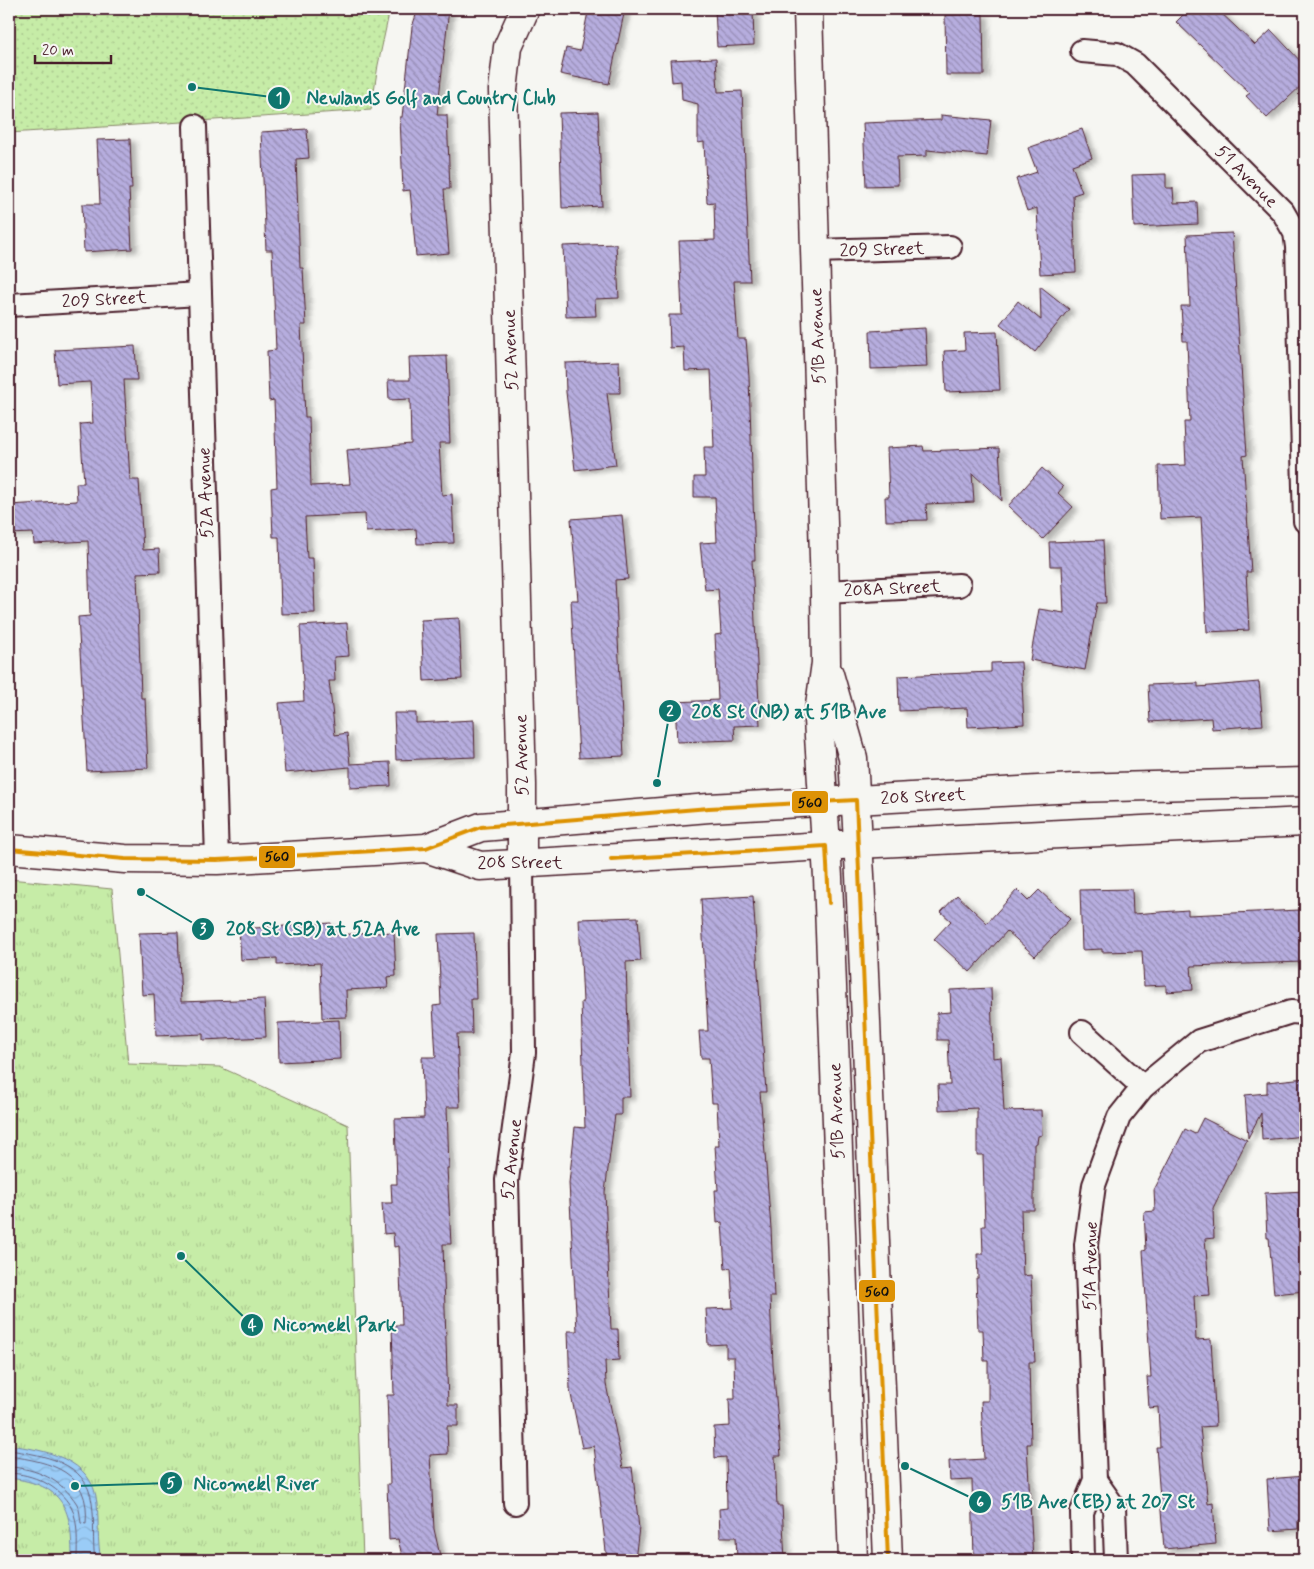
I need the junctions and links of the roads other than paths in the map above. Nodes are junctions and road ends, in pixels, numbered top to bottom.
1 (525, 9) edge
2 (808, 9) edge
3 (1082, 51) dead end
4 (195, 126) dead end
5 (950, 247) dead end
6 (815, 251) junction
7 (200, 294) junction
8 (9, 305) edge
9 (1305, 521) edge
10 (959, 585) dead end
11 (825, 592) junction
12 (826, 663) junction
13 (1305, 782) edge
14 (856, 800) junction
15 (823, 801) junction
16 (1305, 822) edge
17 (522, 824) junction
18 (858, 844) junction
19 (826, 846) junction
20 (426, 848) junction
21 (9, 849) edge
22 (217, 860) junction
23 (522, 864) junction
24 (1305, 1013) edge
25 (1082, 1032) dead end
26 (1143, 1087) junction
27 (1095, 1480) junction
28 (515, 1503) dead end
29 (853, 1560) edge
30 (888, 1560) edge
31 (1083, 1560) edge
32 (1116, 1560) edge

1 - 17 street, 52 Avenue
2 - 6 street, 51B Avenue
3 - 9 street, 51 Avenue
4 - 7 street, 52A Avenue
5 - 6 street, 209 Street
6 - 11 street, 51B Avenue
7 - 8 street, 209 Street
7 - 22 street, 52A Avenue
10 - 11 street, 208A Street
11 - 12 street, 51B Avenue
12 - 14 street, 51B Avenue
12 - 15 street, 51B Avenue
13 - 14 street, 208 Street
14 - 15 street, 208 Street
14 - 18 street, 51B Avenue
15 - 17 street, 208 Street
15 - 19 street, 51B Avenue
16 - 18 street, 208 Street
17 - 20 street, 208 Street
17 - 23 street, 52 Avenue
18 - 19 street, 208 Street
18 - 30 street, 51B Avenue
19 - 23 street, 208 Street
19 - 29 street, 51B Avenue
20 - 22 street, 208 Street
20 - 23 street, 208 Street
21 - 22 street, 208 Street
23 - 28 street, 52 Avenue
24 - 26 street, 51A Avenue
25 - 26 street
26 - 27 street, 51A Avenue
27 - 31 street, 51A Avenue
27 - 32 street

